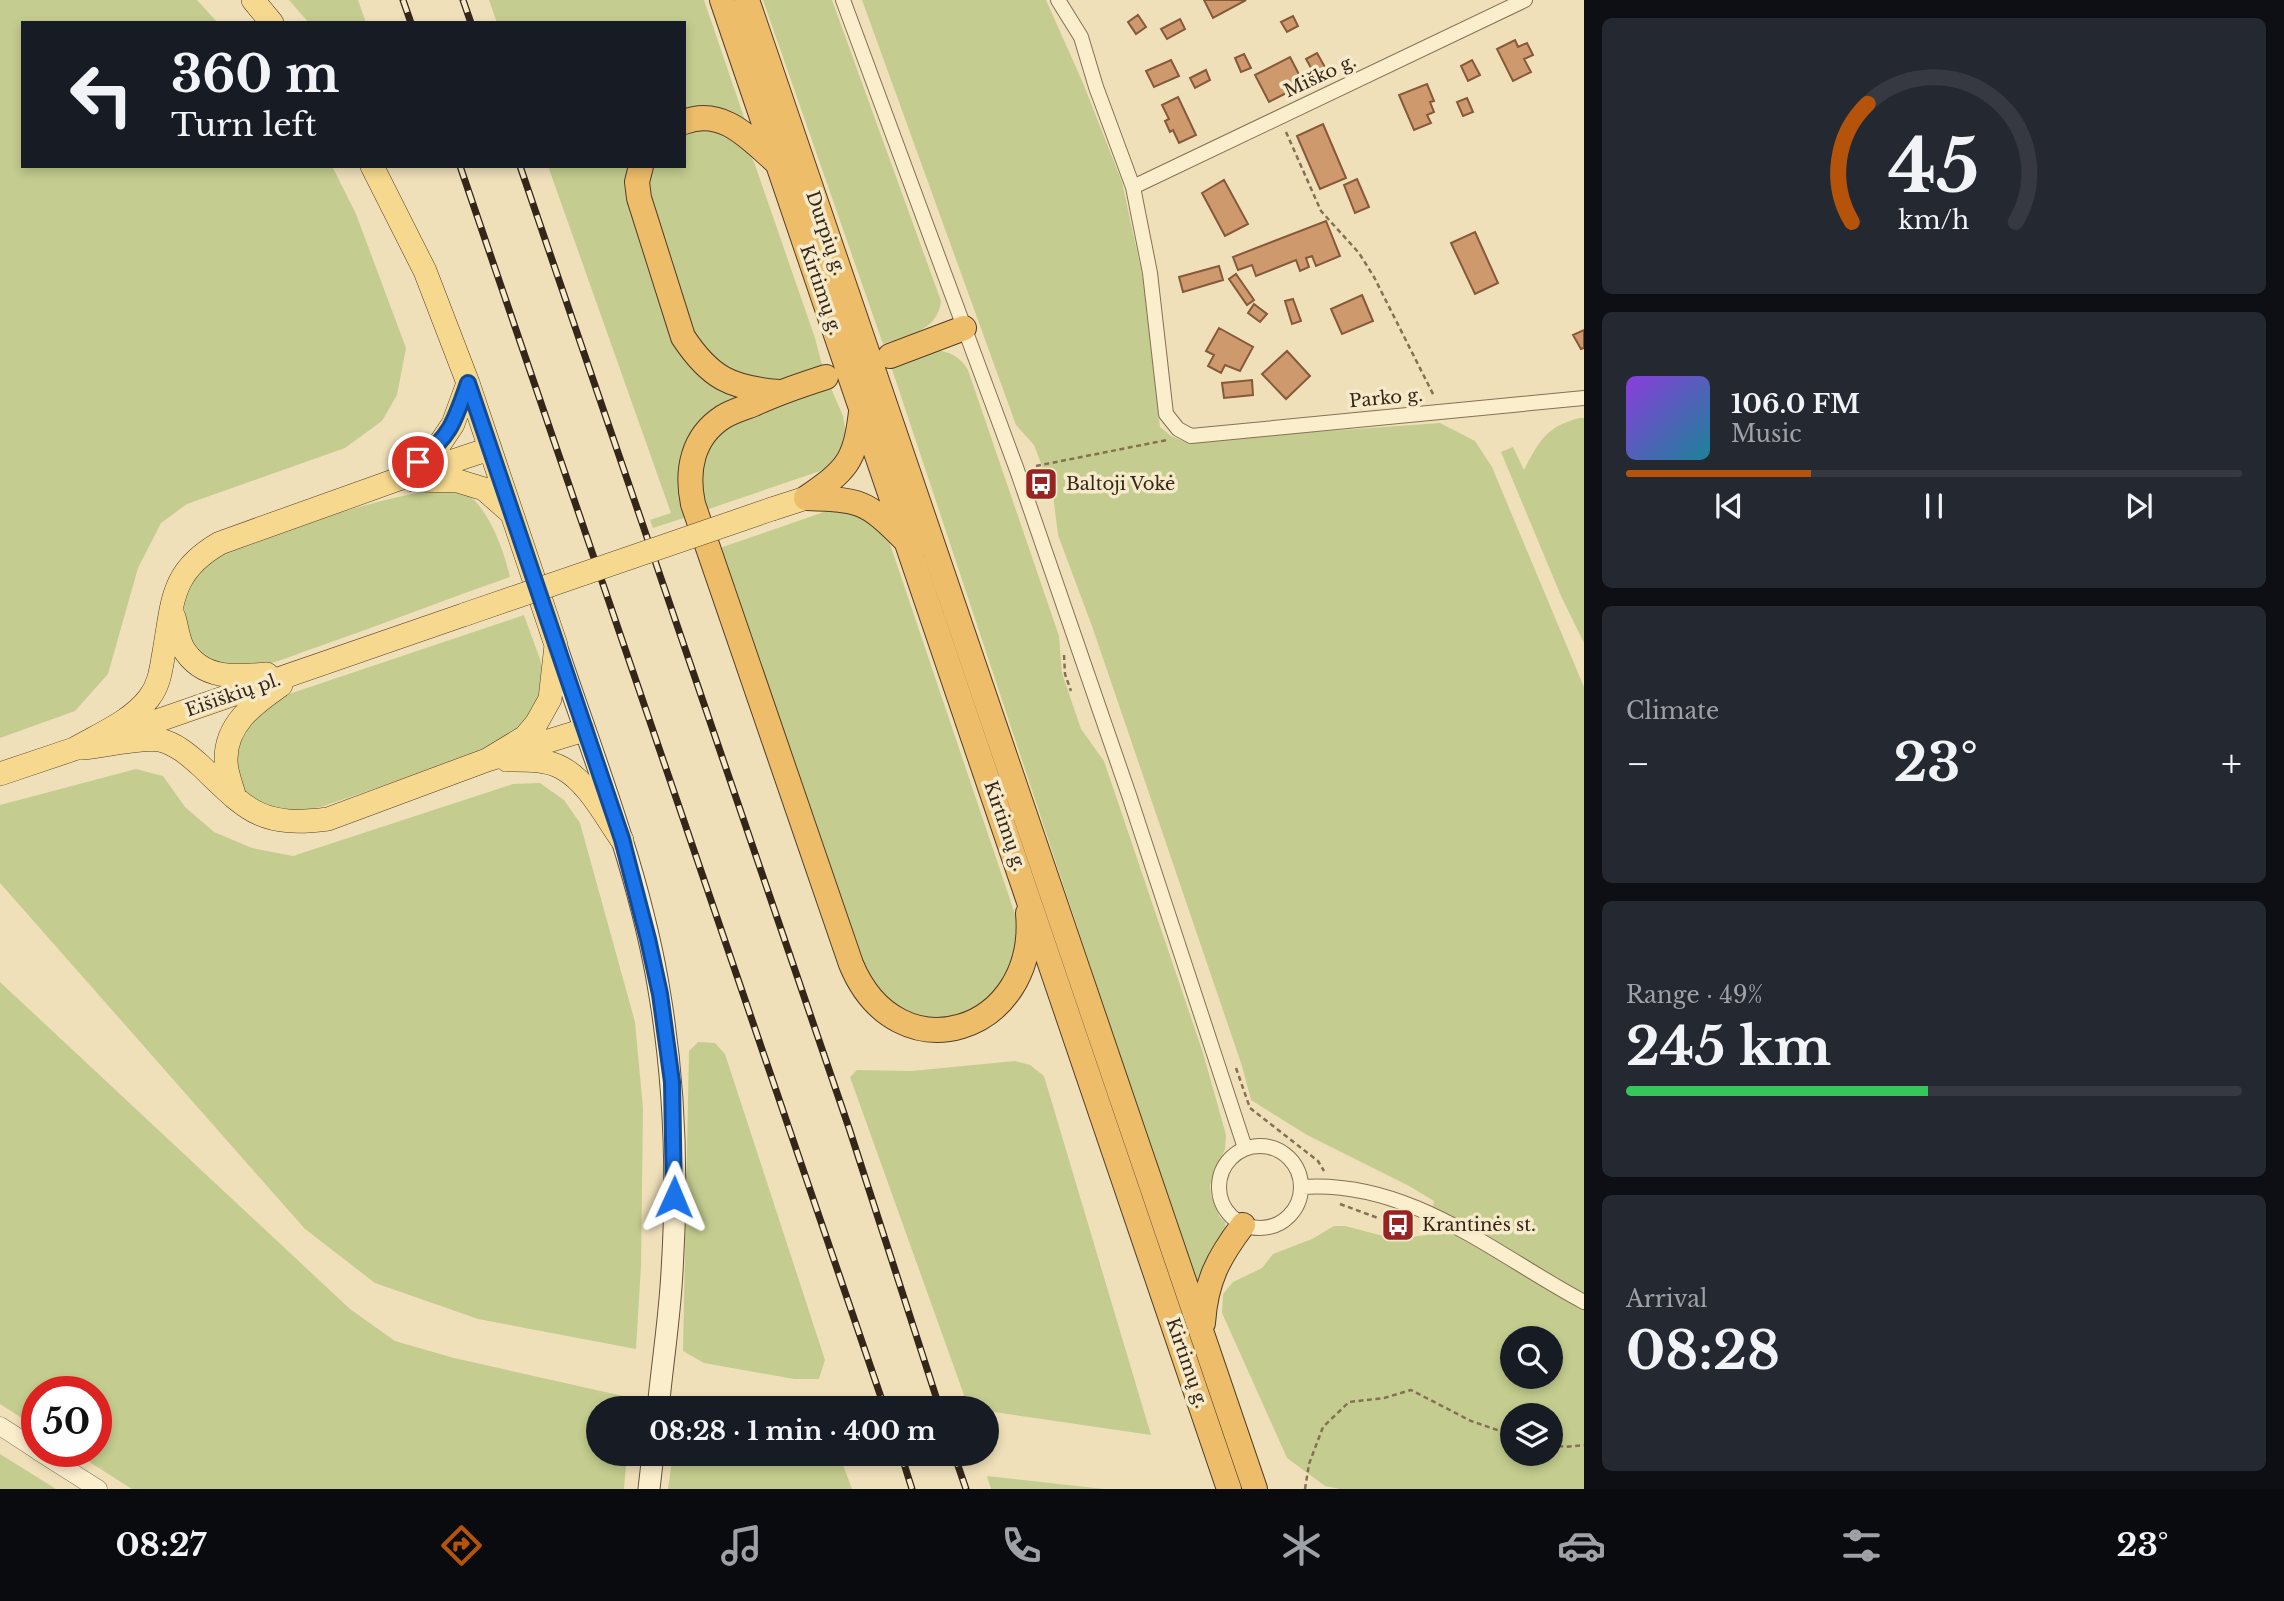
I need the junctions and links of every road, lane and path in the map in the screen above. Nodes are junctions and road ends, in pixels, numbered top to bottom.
1 (253, 0) edge
2 (722, 0) edge
3 (747, 0) edge
4 (843, 0) edge
5 (1058, 0) edge
6 (1525, 0) edge
7 (270, 21) edge
8 (1279, 116) junction
9 (686, 122) edge
10 (778, 164) junction
11 (373, 168) edge
12 (640, 168) edge
13 (1133, 187) junction
14 (964, 328) junction
15 (890, 356) dead end
16 (826, 377) dead end
17 (468, 383) junction
18 (780, 392) junction
19 (1584, 398) edge
20 (862, 408) junction
21 (1441, 412) junction
22 (1191, 436) junction
23 (489, 449) junction
24 (906, 465) joint
25 (1036, 466) dead end
26 (396, 480) junction
27 (806, 498) junction
28 (512, 513) junction
29 (909, 544) junction
30 (172, 609) junction
31 (556, 645) junction
32 (301, 671) junction
33 (584, 730) junction
34 (74, 749) junction
35 (487, 760) junction
36 (0, 774) edge
37 (234, 798) junction
38 (622, 839) junction
39 (1025, 884) junction
40 (1236, 1068) dead end
41 (1245, 1148) junction
42 (1327, 1185) junction
43 (1301, 1187) junction
44 (1378, 1217) dead end
45 (1243, 1226) junction
46 (1584, 1302) edge
47 (1203, 1334) junction
48 (659, 1396) edge
49 (0, 1426) edge
50 (1500, 1431) edge
51 (21, 1440) edge
52 (1584, 1445) edge
53 (1563, 1447) edge
54 (652, 1466) edge
55 (64, 1467) edge
56 (98, 1489) edge
57 (649, 1489) edge
58 (1229, 1489) edge
59 (1255, 1489) edge
60 (1305, 1489) edge

1 - 7 main road
2 - 10 highway
3 - 24 highway, Durpių g.
4 - 14 street
5 - 13 street
6 - 8 street, Miško g.
8 - 13 street, Miško g.
8 - 21 path
9 - 10 highway
10 - 20 highway, Kirtimų g.
11 - 17 main road
12 - 18 highway
13 - 22 street
14 - 15 highway
14 - 41 street
16 - 18 highway
17 - 23 main road
17 - 26 main road
18 - 39 highway
19 - 21 street, Parko g.
20 - 27 highway
20 - 29 highway, Kirtimų g.
21 - 22 street, Parko g.
22 - 25 path
23 - 26 main road
23 - 28 main road
24 - 47 highway, Kirtimų g.
26 - 28 main road
26 - 30 main road
27 - 29 highway
27 - 32 main road, Eišiškių pl., bridge
28 - 31 main road
29 - 39 highway, Kirtimų g.
30 - 32 main road
30 - 34 main road
31 - 33 main road
31 - 35 main road
32 - 34 main road, Eišiškių pl.
32 - 37 main road
33 - 35 main road
33 - 38 main road
34 - 36 main road, Eišiškių pl.
34 - 37 main road
35 - 37 main road
35 - 38 main road
38 - 48 main road
39 - 58 highway, Kirtimų g.
40 - 42 path
41 - 43 street
41 - 45 street
42 - 43 street
42 - 44 path
42 - 46 street
43 - 45 street
45 - 47 highway
47 - 59 highway, Kirtimų g.
49 - 51 street
50 - 60 path
52 - 53 path
54 - 57 main road
55 - 56 street

